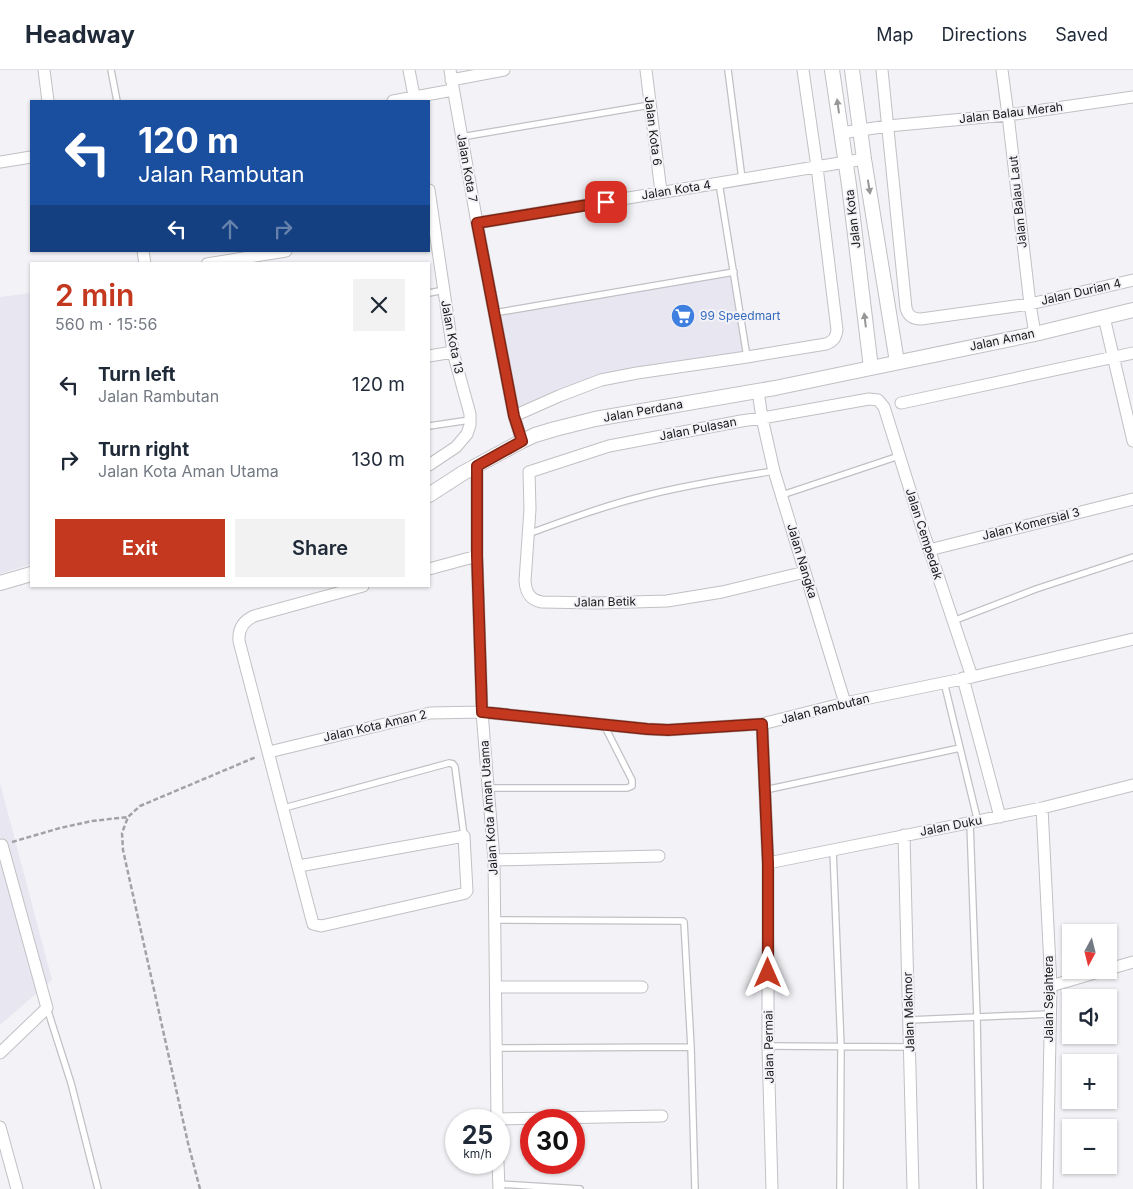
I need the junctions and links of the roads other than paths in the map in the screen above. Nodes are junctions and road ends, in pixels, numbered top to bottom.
1 (44, 70) edge
2 (111, 70) edge
3 (409, 70) edge
4 (504, 70) edge
5 (646, 70) edge
6 (728, 70) edge
7 (803, 70) edge
8 (832, 70) edge
9 (852, 70) edge
10 (882, 70) edge
11 (1002, 70) edge
12 (452, 80) edge
13 (1133, 97) edge
14 (48, 100) edge
15 (117, 100) edge
16 (414, 100) edge
17 (650, 105) junction
18 (1008, 114) junction
19 (888, 126) junction
20 (860, 129) junction
21 (841, 133) junction
22 (461, 137) junction
23 (30, 157) edge
24 (864, 159) junction
25 (846, 161) junction
26 (0, 162) edge
27 (817, 167) junction
28 (742, 179) junction
29 (720, 183) junction
30 (661, 192) junction
31 (430, 203) edge
32 (477, 223) junction
33 (432, 228) edge
34 (280, 252) edge
35 (219, 262) edge
36 (734, 272) junction
37 (1133, 280) edge
38 (444, 290) junction
39 (430, 292) edge
40 (1030, 304) junction
41 (1133, 310) edge
42 (494, 313) junction
43 (1104, 317) junction
44 (1035, 334) junction
45 (453, 352) junction
46 (1133, 353) edge
47 (430, 356) edge
48 (747, 358) junction
49 (1114, 358) junction
50 (897, 362) junction
51 (871, 368) junction
52 (758, 391) junction
53 (869, 399) joint
54 (901, 403) dead end
55 (514, 416) junction
56 (762, 418) junction
57 (470, 420) junction
58 (430, 426) edge
59 (522, 441) junction
60 (1133, 441) edge
61 (899, 456) junction
62 (430, 464) edge
63 (477, 466) junction
64 (774, 470) junction
65 (530, 472) joint
66 (430, 494) edge
67 (782, 494) junction
68 (1133, 499) edge
69 (528, 534) junction
70 (929, 550) junction
71 (477, 556) junction
72 (1133, 556) edge
73 (430, 569) edge
74 (806, 572) junction
75 (30, 574) edge
76 (0, 583) edge
77 (359, 587) edge
78 (953, 621) junction
79 (1133, 639) edge
80 (967, 678) junction
81 (944, 682) junction
82 (845, 703) junction
83 (482, 712) junction
84 (762, 724) junction
85 (604, 725) junction
86 (960, 748) junction
87 (269, 752) junction
88 (1133, 785) edge
89 (489, 788) junction
90 (765, 790) junction
91 (284, 808) junction
92 (1042, 808) junction
93 (1000, 816) junction
94 (974, 823) junction
95 (904, 835) junction
96 (464, 836) junction
97 (1, 843) edge
98 (833, 850) junction
99 (658, 856) dead end
100 (494, 860) junction
101 (768, 863) junction
102 (299, 866) junction
103 (495, 920) junction
104 (1133, 962) edge
105 (1118, 967) edge
106 (1076, 979) edge
107 (1051, 986) junction
108 (496, 987) junction
109 (642, 987) dead end
110 (47, 1008) junction
111 (1050, 1014) junction
112 (977, 1017) junction
113 (909, 1020) junction
114 (768, 1046) junction
115 (691, 1047) junction
116 (841, 1047) junction
117 (910, 1047) junction
118 (496, 1048) junction
119 (0, 1053) edge
120 (497, 1109) edge
121 (662, 1116) dead end
122 (510, 1120) edge
123 (0, 1127) edge
124 (498, 1174) edge
125 (499, 1187) edge
126 (17, 1189) edge
127 (98, 1189) edge
128 (580, 1189) edge
129 (696, 1189) edge
130 (772, 1189) edge
131 (840, 1189) edge
132 (913, 1189) edge
133 (980, 1189) edge
134 (1047, 1189) edge

1 - 14 street
2 - 15 lane
3 - 16 street
4 - 12 street
5 - 17 street, Jalan Kota 6
6 - 28 lane
7 - 27 street
21 -> 8 street, Jalan Kota
9 - 20 street, Jalan Kota
10 - 19 street
11 - 18 street, Jalan Balau Laut
12 - 16 street
12 - 22 street, Jalan Kota 7
13 - 18 street, Jalan Balau Merah
17 - 22 lane
17 - 30 street, Jalan Kota 6
18 - 19 street, Jalan Balau Merah
18 - 40 street, Jalan Balau Laut
19 - 20 street, Jalan Balau Merah
19 - 40 street, Jalan Durian 4
20 - 21 street, Jalan Balau Merah
20 - 24 street, Jalan Kota
21 - 25 street, Jalan Kota
22 - 32 street, Jalan Kota 7
23 - 26 street
24 - 25 street, Jalan Kota 4
24 -> 50 street, Jalan Kota
25 - 27 street, Jalan Kota 4
51 -> 25 street, Jalan Kota
27 - 28 street, Jalan Kota 4
27 - 48 street
28 - 29 street, Jalan Kota 4
29 - 30 street, Jalan Kota 4
29 - 36 lane
30 - 32 street, Jalan Kota 4
31 - 33 street, Jalan Kota 13
32 - 42 street, Jalan Kota 7
33 - 38 street, Jalan Kota 13
34 - 35 street
36 - 42 lane
36 - 48 lane
37 - 40 street, Jalan Durian 4
38 - 39 lane
38 - 45 street, Jalan Kota 13
40 - 44 street, Jalan Balau Laut
41 - 43 street, Jalan Aman
42 - 55 street, Jalan Kota 7
43 - 44 street, Jalan Aman
43 - 49 street
44 - 50 street, Jalan Aman
45 - 47 street
45 - 57 street, Jalan Kota 13
46 - 49 street
48 - 55 street
49 - 54 street
49 - 60 street
50 - 51 street, Jalan Aman
51 - 52 street, Jalan Perdana
52 - 56 street, Jalan Nangka
52 - 59 street, Jalan Perdana
53 - 56 street, Jalan Pulasan
53 - 61 street, Jalan Cempedak
55 - 59 street, Jalan Kota 7
56 - 64 street, Jalan Nangka
56 - 65 street, Jalan Pulasan
57 - 58 lane
57 - 62 street
59 - 63 street, Jalan Perdana
61 - 67 lane
61 - 70 street, Jalan Cempedak
63 - 66 street, Jalan Perdana
63 - 71 street, Jalan Kota Aman Utama
64 - 67 street, Jalan Nangka
64 - 69 lane
65 - 69 street, Jalan Betik
67 - 74 street, Jalan Nangka
68 - 70 street, Jalan Komersial 3
69 - 74 street, Jalan Betik
70 - 78 street, Jalan Cempedak
71 - 73 street
71 - 83 street, Jalan Kota Aman Utama
72 - 78 lane
74 - 82 street, Jalan Nangka
75 - 76 street
77 - 87 street
78 - 80 street, Jalan Cempedak
79 - 80 street, Jalan Rambutan
80 - 81 street, Jalan Rambutan
80 - 93 street, Jalan Cempedak
81 - 82 street, Jalan Rambutan
81 - 86 lane
82 - 84 street, Jalan Rambutan
83 - 85 street, Jalan Rambutan
83 - 87 street, Jalan Kota Aman 2
83 - 89 street, Jalan Kota Aman Utama
84 - 85 street, Jalan Rambutan
84 - 90 street, Jalan Permai
85 - 89 lane
86 - 90 lane
86 - 94 lane
87 - 91 street
88 - 92 street, Jalan Duku
89 - 100 street, Jalan Kota Aman Utama
90 - 101 street, Jalan Permai
91 - 96 lane
91 - 102 street
92 - 93 street, Jalan Duku
92 - 107 street, Jalan Sejahtera
93 - 94 street, Jalan Duku
94 - 95 street, Jalan Duku
94 - 112 lane
95 - 98 street, Jalan Duku
95 - 113 street, Jalan Makmor
96 - 102 street
96 - 102 street
97 - 110 street
98 - 101 street, Jalan Duku
98 - 116 lane
99 - 100 street
100 - 103 street, Jalan Kota Aman Utama
101 - 114 street, Jalan Permai
103 - 108 street, Jalan Kota Aman Utama
103 - 115 lane
104 - 105 street
106 - 107 street
107 - 111 street, Jalan Sejahtera
108 - 109 street
108 - 118 street, Jalan Kota Aman Utama
110 - 119 street
110 - 127 lane
111 - 112 lane
111 - 134 street, Jalan Sejahtera
112 - 113 lane
112 - 133 lane
113 - 117 street, Jalan Makmor
114 - 116 lane
114 - 130 street, Jalan Permai
115 - 118 lane
115 - 129 lane
116 - 117 lane
116 - 131 lane
117 - 132 street, Jalan Makmor
118 - 120 street, Jalan Kota Aman Utama
121 - 122 street
123 - 126 street
124 - 125 street
125 - 128 lane

